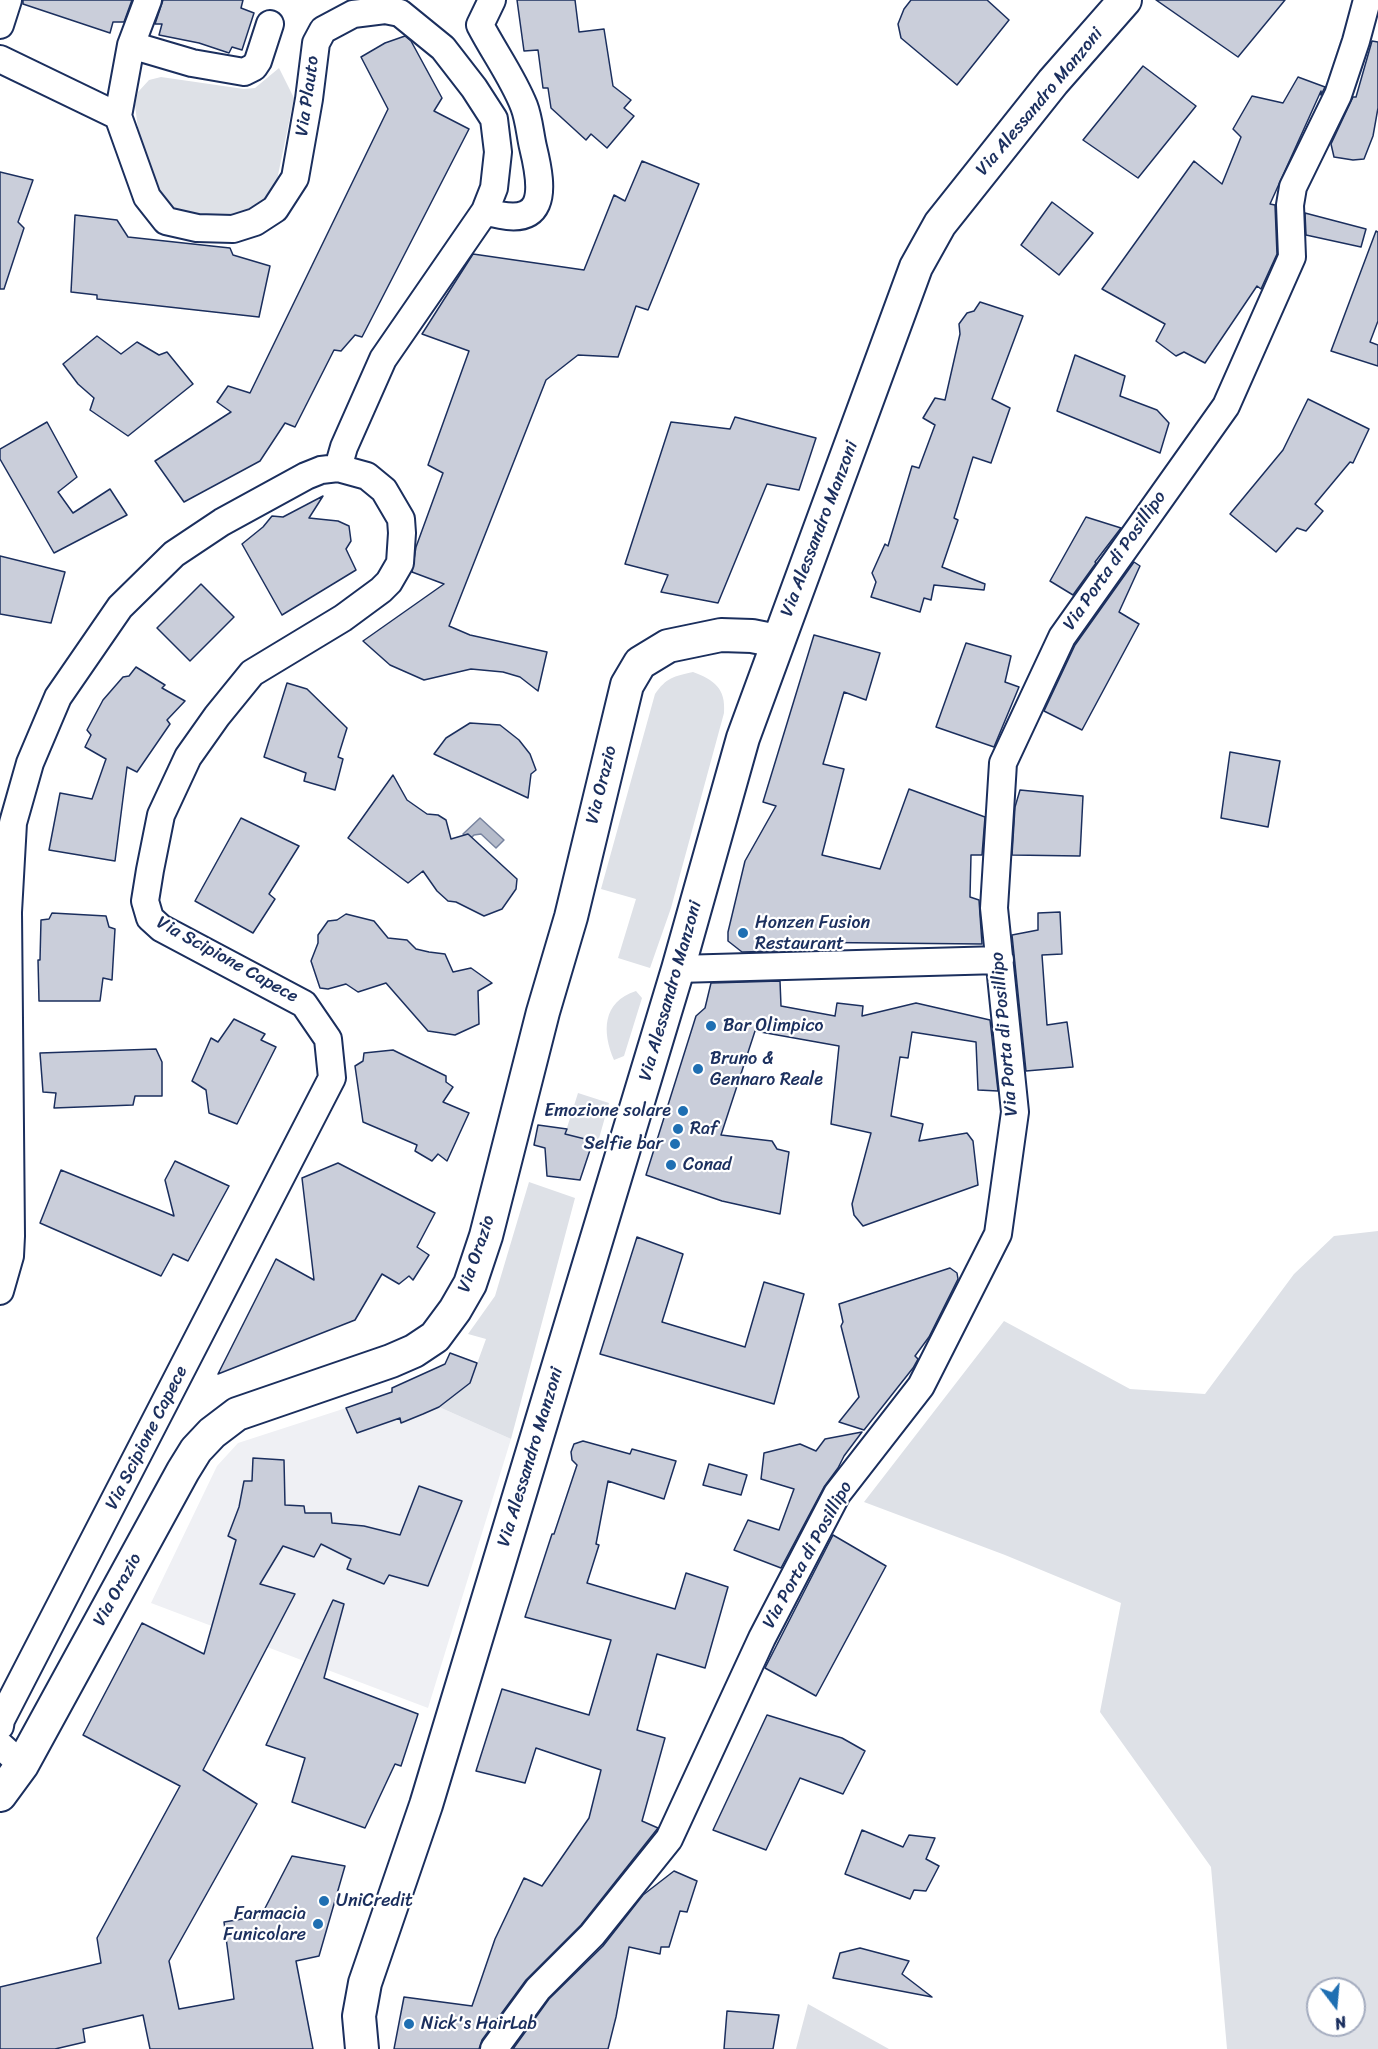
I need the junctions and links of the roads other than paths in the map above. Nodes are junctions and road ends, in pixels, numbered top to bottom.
1 (8, 0) edge
2 (148, 0) edge
3 (492, 0) edge
4 (1125, 0) edge
5 (1367, 0) edge
6 (270, 24) dead end
7 (0, 25) edge
8 (131, 45) junction
9 (0, 59) edge
10 (118, 116) junction
11 (485, 211) junction
12 (338, 468) junction
13 (777, 641) junction
14 (1000, 960) junction
15 (678, 969) junction
16 (0, 1292) edge
17 (0, 1726) edge
18 (11, 1755) edge
19 (0, 1795) edge
20 (362, 2049) edge
21 (494, 2049) edge

1 - 7 street
2 - 8 street
3 - 11 street
4 - 13 street, Via Alessandro Manzoni
5 - 14 street, Via Porta di Posillipo
6 - 8 street
8 - 10 street
9 - 10 street
10 - 11 street, Via Plauto
11 - 12 street, Via Plauto
12 - 16 street, Via Scipione Capece
12 - 17 street, Via Scipione Capece
13 - 15 street, Via Alessandro Manzoni
13 - 18 street, Via Orazio
14 - 15 street
14 - 21 street, Via Porta di Posillipo
15 - 20 street, Via Alessandro Manzoni
18 - 19 street, Via Orazio

